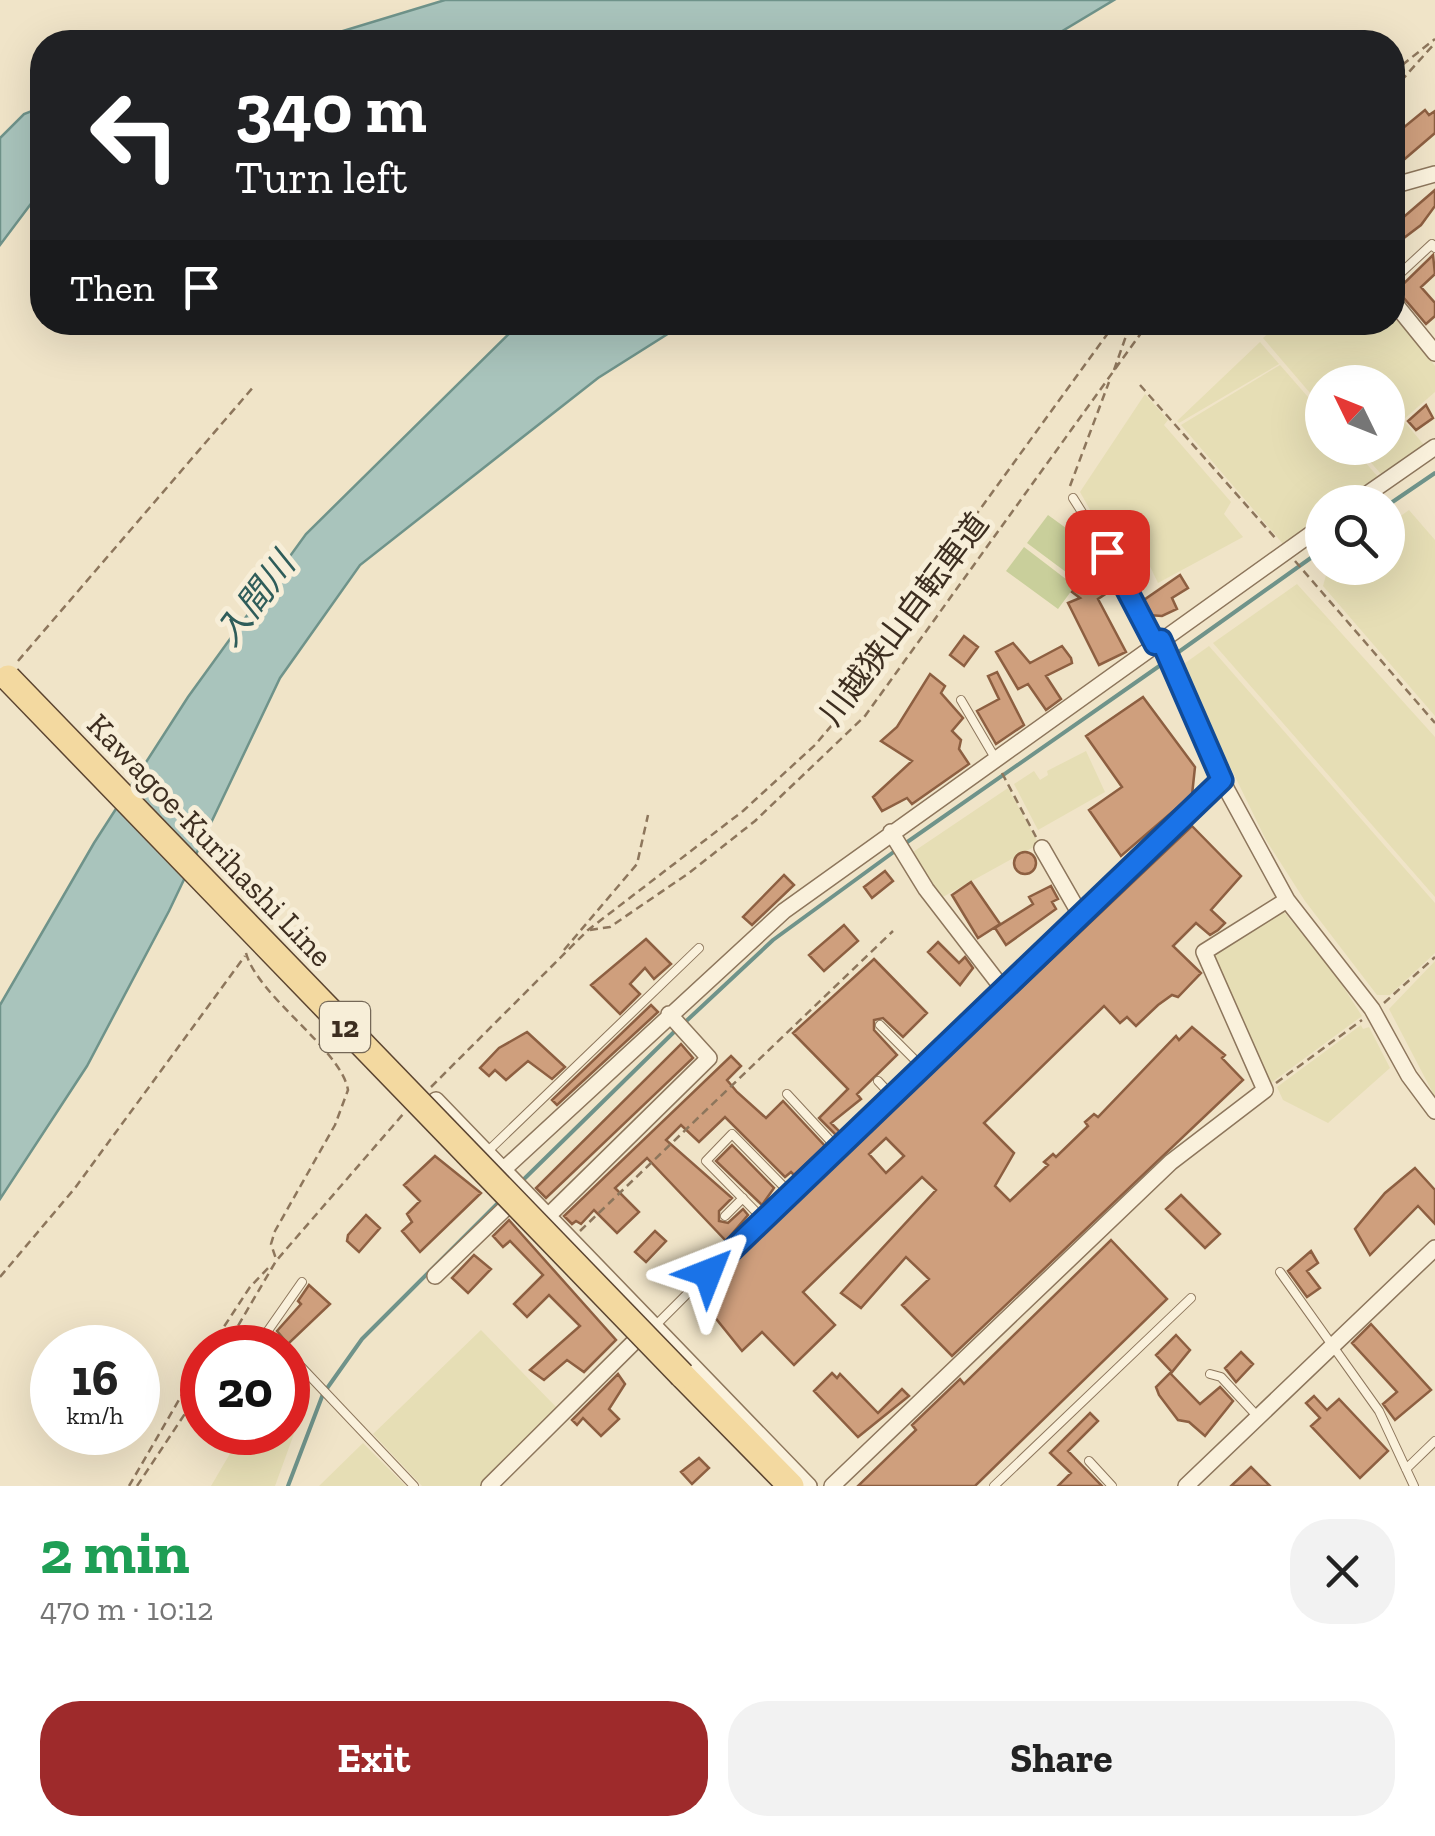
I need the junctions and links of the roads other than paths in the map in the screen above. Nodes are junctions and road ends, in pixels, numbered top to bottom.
1 (1435, 174) edge
2 (1405, 182) edge
3 (1435, 248) edge
4 (1405, 269) edge
5 (1405, 315) edge
6 (1434, 348) edge
7 (1435, 447) edge
8 (1380, 485) edge
9 (1073, 498) road end
10 (1305, 538) edge
11 (1158, 642) junction
12 (5, 672) edge
13 (961, 700) dead end
14 (995, 758) junction
15 (1222, 780) junction
16 (891, 832) junction
17 (1042, 848) road end
18 (1287, 900) junction
19 (1080, 916) junction
20 (698, 948) dead end
21 (1003, 989) junction
22 (669, 1014) junction
23 (880, 1024) dead end
24 (922, 1067) junction
25 (878, 1081) dead end
26 (787, 1094) dead end
27 (432, 1095) road end
28 (892, 1096) junction
29 (1435, 1111) edge
30 (837, 1148) junction
31 (487, 1152) junction
32 (504, 1170) junction
33 (524, 1191) junction
34 (790, 1193) junction
35 (743, 1198) junction
36 (548, 1216) junction
37 (725, 1216) dead end
38 (763, 1219) junction
39 (572, 1238) junction
40 (734, 1246) joint
41 (1435, 1248) edge
42 (1280, 1272) dead end
43 (435, 1276) dead end
44 (302, 1282) dead end
45 (1190, 1298) dead end
46 (272, 1325) edge
47 (656, 1325) junction
48 (634, 1342) junction
49 (1331, 1348) junction
50 (1210, 1374) dead end
51 (310, 1376) edge
52 (1258, 1417) junction
53 (1435, 1442) edge
54 (1090, 1462) dead end
55 (1406, 1469) junction
56 (414, 1486) edge
57 (488, 1486) edge
58 (774, 1486) edge
59 (791, 1486) edge
60 (809, 1486) edge
61 (832, 1486) edge
62 (994, 1486) edge
63 (1112, 1486) edge
64 (1186, 1486) edge
65 (1414, 1486) edge

1 - 2 street
3 - 4 lane
5 - 6 street
7 - 8 street
9 - 11 lane
10 - 11 street
11 - 14 street
11 - 15 street
12 - 59 main road, Kawagoe-Kurihashi Line / 12, bridge
13 - 14 lane
14 - 16 street
15 - 18 street
15 - 19 street
16 - 21 street
16 - 22 street
17 - 19 street
18 - 29 street
18 - 61 street
19 - 21 street
20 - 31 lane
21 - 24 street
22 - 32 street
22 - 36 street
23 - 24 lane
24 - 28 street
25 - 28 lane
26 - 30 lane
27 - 31 street
28 - 30 street
30 - 34 street
31 - 32 street
32 - 33 street
33 - 36 street
33 - 43 street
34 - 35 lane
34 - 38 street
35 - 37 lane
35 - 38 lane
36 - 39 street
38 - 40 street
39 - 47 street
39 - 48 street
40 - 47 lane
41 - 49 street
42 - 49 lane
44 - 46 lane
45 - 62 lane
47 - 60 street
48 - 57 street
48 - 58 street
49 - 52 street
49 - 55 lane
50 - 52 lane
51 - 56 lane
52 - 64 street
53 - 55 lane
54 - 63 lane
55 - 65 lane

